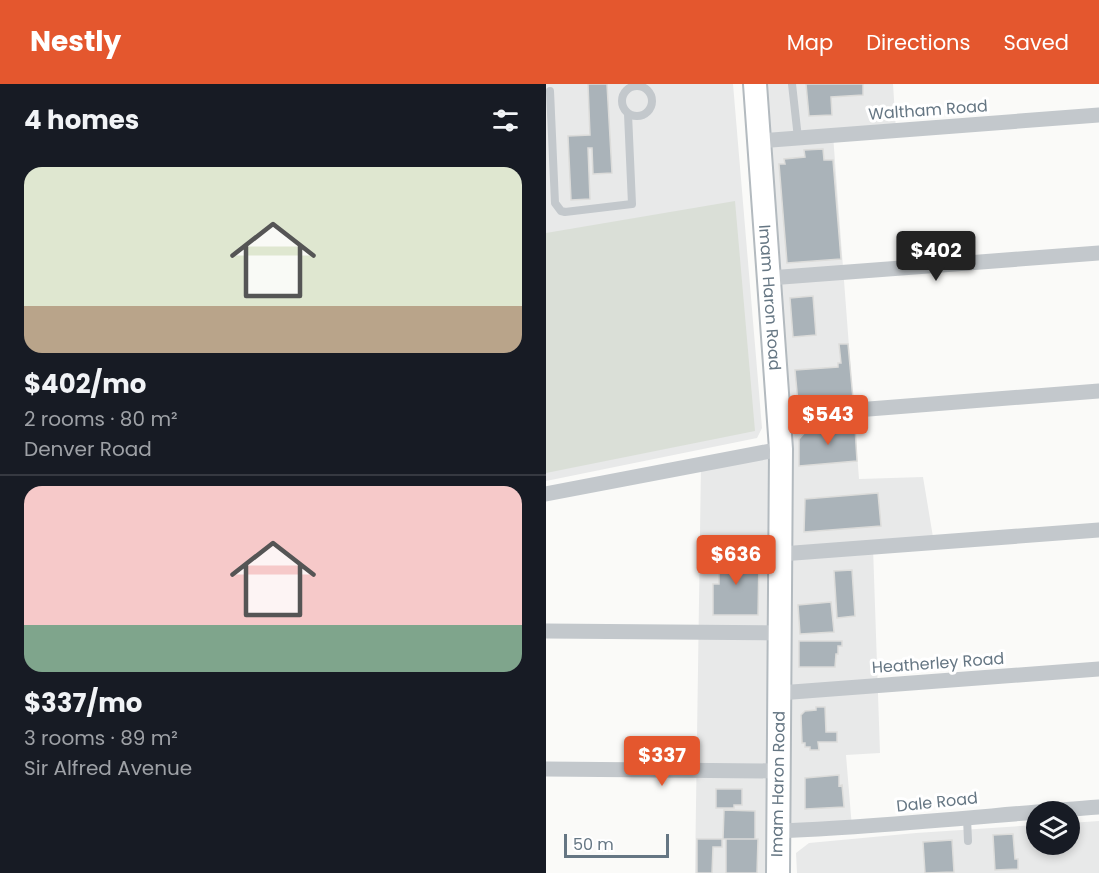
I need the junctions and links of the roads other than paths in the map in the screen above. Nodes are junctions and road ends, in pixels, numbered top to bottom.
1 (755, 84) edge
2 (792, 84) edge
3 (627, 86) edge
4 (550, 91) dead end
5 (628, 114) junction
6 (1099, 114) edge
7 (798, 138) junction
8 (759, 141) junction
9 (1099, 253) edge
10 (769, 278) junction
11 (1099, 391) edge
12 (780, 416) junction
13 (781, 449) junction
14 (546, 494) edge
15 (1099, 530) edge
16 (781, 554) junction
17 (546, 631) edge
18 (780, 633) junction
19 (1099, 669) edge
20 (779, 693) junction
21 (546, 769) edge
22 (778, 771) junction
23 (1099, 807) edge
24 (967, 817) junction
25 (778, 831) junction
26 (968, 841) dead end
27 (777, 873) edge

1 - 8 street, Imam Haron Road
2 - 7 lane
3 - 5 lane
3 - 5 lane
4 - 5 lane
6 - 7 street, Waltham Road
7 - 8 street, Waltham Road
8 - 10 street, Imam Haron Road
9 - 10 street
10 - 12 street, Imam Haron Road
11 - 12 street
12 - 13 street, Imam Haron Road
13 - 14 street
13 - 16 street, Imam Haron Road
15 - 16 street
16 - 18 street, Imam Haron Road
17 - 18 street
18 - 20 street, Imam Haron Road
19 - 20 street, Heatherley Road
20 - 22 street, Imam Haron Road
21 - 22 street
22 - 25 street, Imam Haron Road
23 - 24 street, Dale Road
24 - 25 street, Dale Road
24 - 26 lane
25 - 27 street, Imam Haron Road

